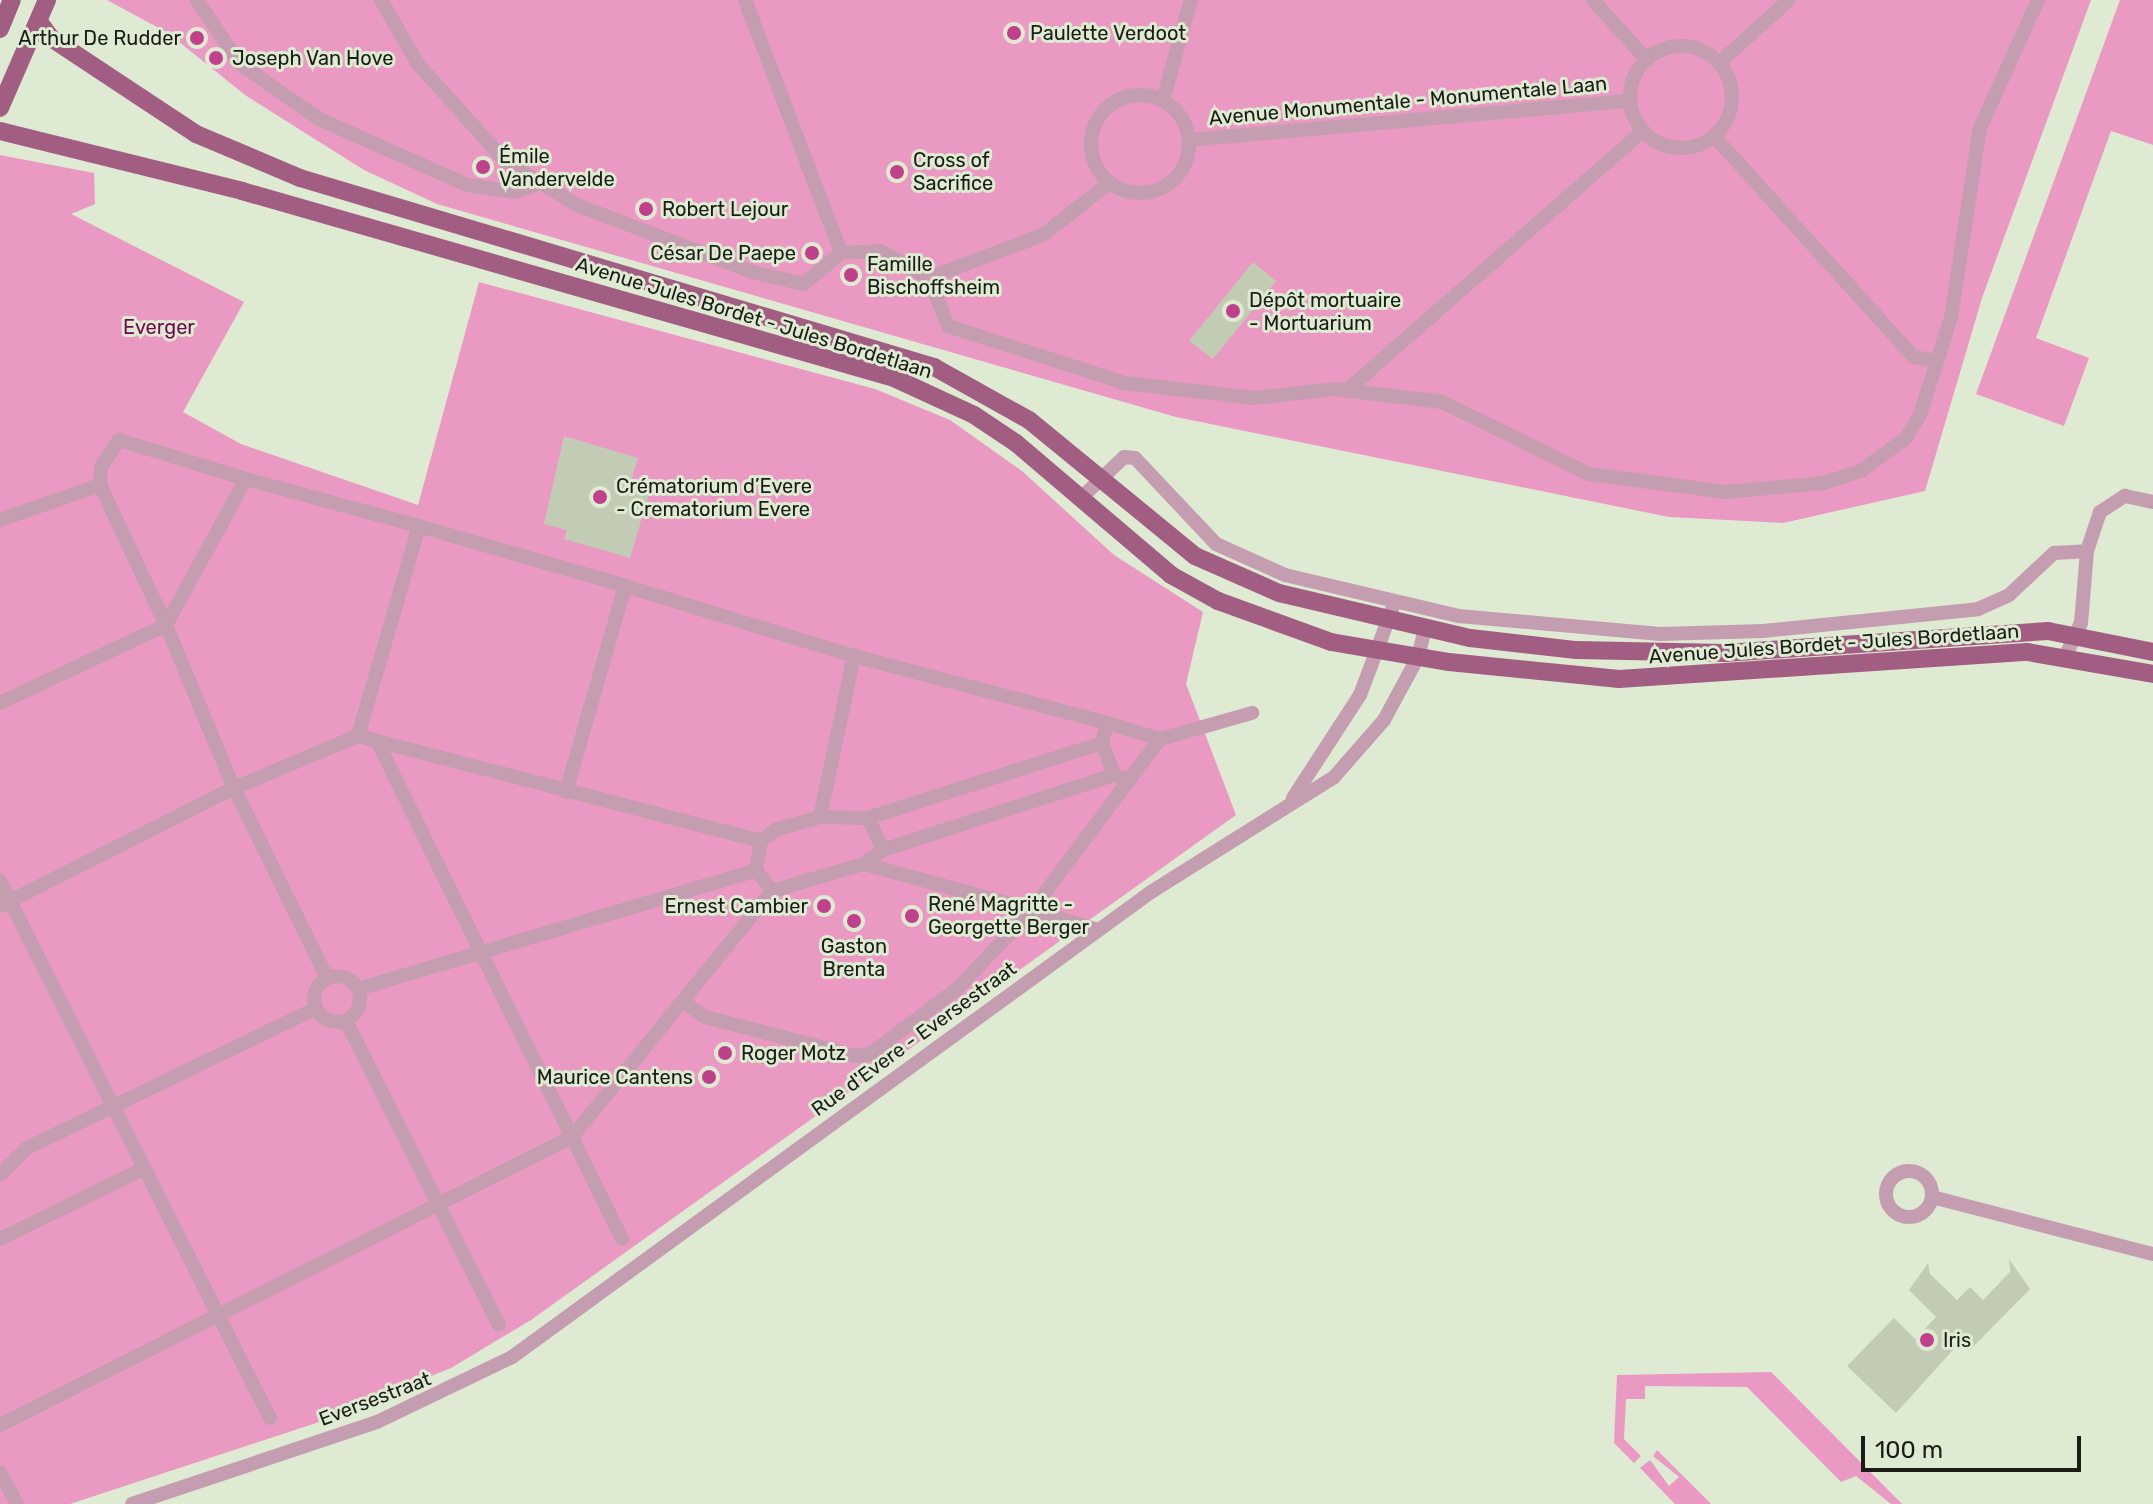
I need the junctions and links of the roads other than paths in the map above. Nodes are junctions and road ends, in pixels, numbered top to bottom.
1 (12, 0) edge
2 (47, 0) edge
3 (197, 0) edge
4 (381, 0) edge
5 (745, 0) edge
6 (1191, 0) edge
7 (1593, 0) edge
8 (1789, 0) edge
9 (2038, 0) edge
10 (40, 23) junction
11 (1, 26) edge
12 (1647, 60) junction
13 (1719, 63) junction
14 (1163, 100) junction
15 (1630, 101) junction
16 (0, 108) edge
17 (0, 131) edge
18 (1643, 131) junction
19 (1714, 136) junction
20 (1189, 140) junction
21 (1109, 183) junction
22 (537, 184) junction
23 (841, 253) junction
24 (929, 278) junction
25 (1936, 361) junction
26 (1346, 391) junction
27 (246, 479) junction
28 (1099, 479) junction
29 (100, 485) junction
30 (1081, 498) junction
31 (2153, 502) edge
32 (0, 520) edge
33 (419, 526) junction
34 (2087, 551) junction
35 (625, 586) junction
36 (1394, 601) junction
37 (1389, 621) junction
38 (166, 625) junction
39 (1425, 628) junction
40 (2078, 634) junction
41 (1380, 650) junction
42 (2153, 652) edge
43 (854, 656) junction
44 (1418, 657) junction
45 (2065, 657) junction
46 (2153, 674) edge
47 (0, 703) edge
48 (1252, 713) dead end
49 (1107, 723) junction
50 (358, 736) junction
51 (1160, 739) junction
52 (377, 741) junction
53 (1102, 743) junction
54 (1114, 775) junction
55 (1129, 781) junction
56 (234, 788) junction
57 (566, 792) junction
58 (1286, 806) junction
59 (820, 817) junction
60 (868, 818) junction
61 (761, 841) junction
62 (883, 850) junction
63 (864, 864) junction
64 (756, 870) junction
65 (0, 881) edge
66 (772, 891) junction
67 (5, 903) edge
68 (1032, 910) junction
69 (1098, 930) junction
70 (481, 954) junction
71 (327, 978) junction
72 (358, 989) junction
73 (685, 1003) junction
74 (315, 1009) junction
75 (346, 1021) junction
76 (112, 1109) junction
77 (572, 1137) junction
78 (143, 1169) junction
79 (0, 1175) edge
80 (1932, 1197) dead end
81 (440, 1205) junction
82 (0, 1239) edge
83 (622, 1239) dead end
84 (2153, 1254) edge
85 (611, 1286) joint
86 (219, 1318) junction
87 (499, 1325) dead end
88 (270, 1418) dead end
89 (0, 1425) edge
90 (0, 1472) edge
91 (17, 1504) edge
92 (132, 1504) edge

1 - 11 main road
2 - 10 main road
3 - 22 street
4 - 22 street
5 - 23 street
6 - 14 street
7 - 12 street
8 - 13 street
9 - 25 street
10 - 16 main road
10 - 28 main road, Avenue Jules Bordet - Jules Bordetlaan
12 - 13 street
12 - 15 street
13 - 19 street
14 - 20 street
14 - 21 street
15 - 18 street
15 - 20 street, Avenue Monumentale - Monumentale Laan
17 - 30 main road, Avenue Jules Bordet - Jules Bordetlaan
18 - 19 street
18 - 26 street
19 - 25 street
20 - 21 street
21 - 24 street
22 - 23 street
23 - 24 street
24 - 26 street
25 - 26 street
27 - 29 street
27 - 33 street
27 - 38 street
28 - 30 street
28 - 36 street, Avenue Jules Bordet - Jules Bordetlaan
28 - 37 main road, Avenue Jules Bordet - Jules Bordetlaan
29 - 32 street
29 - 38 street
30 - 41 main road, Avenue Jules Bordet - Jules Bordetlaan
31 - 34 street
33 - 35 street
33 - 50 street
34 - 36 street, Avenue Jules Bordet - Jules Bordetlaan
34 - 40 street
35 - 43 street
35 - 57 street
36 - 37 street
37 - 39 main road, Avenue Jules Bordet - Jules Bordetlaan
37 - 41 street, Rue d'Evere - Eversestraat
38 - 47 street
38 - 56 street
39 - 40 main road, Avenue Jules Bordet - Jules Bordetlaan
39 - 44 street, Rue d'Evere - Eversestraat
40 - 42 main road, Avenue Jules Bordet - Jules Bordetlaan
40 - 45 street
41 - 44 main road, Avenue Jules Bordet - Jules Bordetlaan
41 - 58 street, Rue d'Evere - Eversestraat
43 - 49 street
43 - 59 street
44 - 45 main road, Avenue Jules Bordet - Jules Bordetlaan
44 - 58 street, Rue d'Evere - Eversestraat
45 - 46 main road, Avenue Jules Bordet - Jules Bordetlaan
48 - 51 street
49 - 51 street
49 - 53 street
50 - 52 street
50 - 56 street
51 - 55 street
52 - 57 street
52 - 70 street
53 - 54 street
53 - 60 street
54 - 55 street
54 - 62 street
55 - 68 street
56 - 67 street
56 - 71 street
57 - 61 street
58 - 69 street, Rue d'Evere - Eversestraat
59 - 60 street
59 - 61 street
60 - 62 street
61 - 64 street
62 - 63 street
63 - 66 street
63 - 68 street
64 - 66 street
64 - 70 street
65 - 67 street
66 - 73 street
67 - 76 street
68 - 69 street
68 - 73 street
69 - 85 street, Rue d'Evere - Eversestraat
70 - 72 street
70 - 77 street
71 - 72 street
71 - 74 street
72 - 75 street
73 - 77 street
74 - 75 street
74 - 76 street
75 - 81 street
76 - 78 street
76 - 79 street
77 - 81 street
77 - 83 street
78 - 82 street
78 - 86 street
80 - 84 street
81 - 86 street
81 - 87 street
85 - 92 street, Eversestraat
86 - 88 street
86 - 89 street
90 - 91 street

